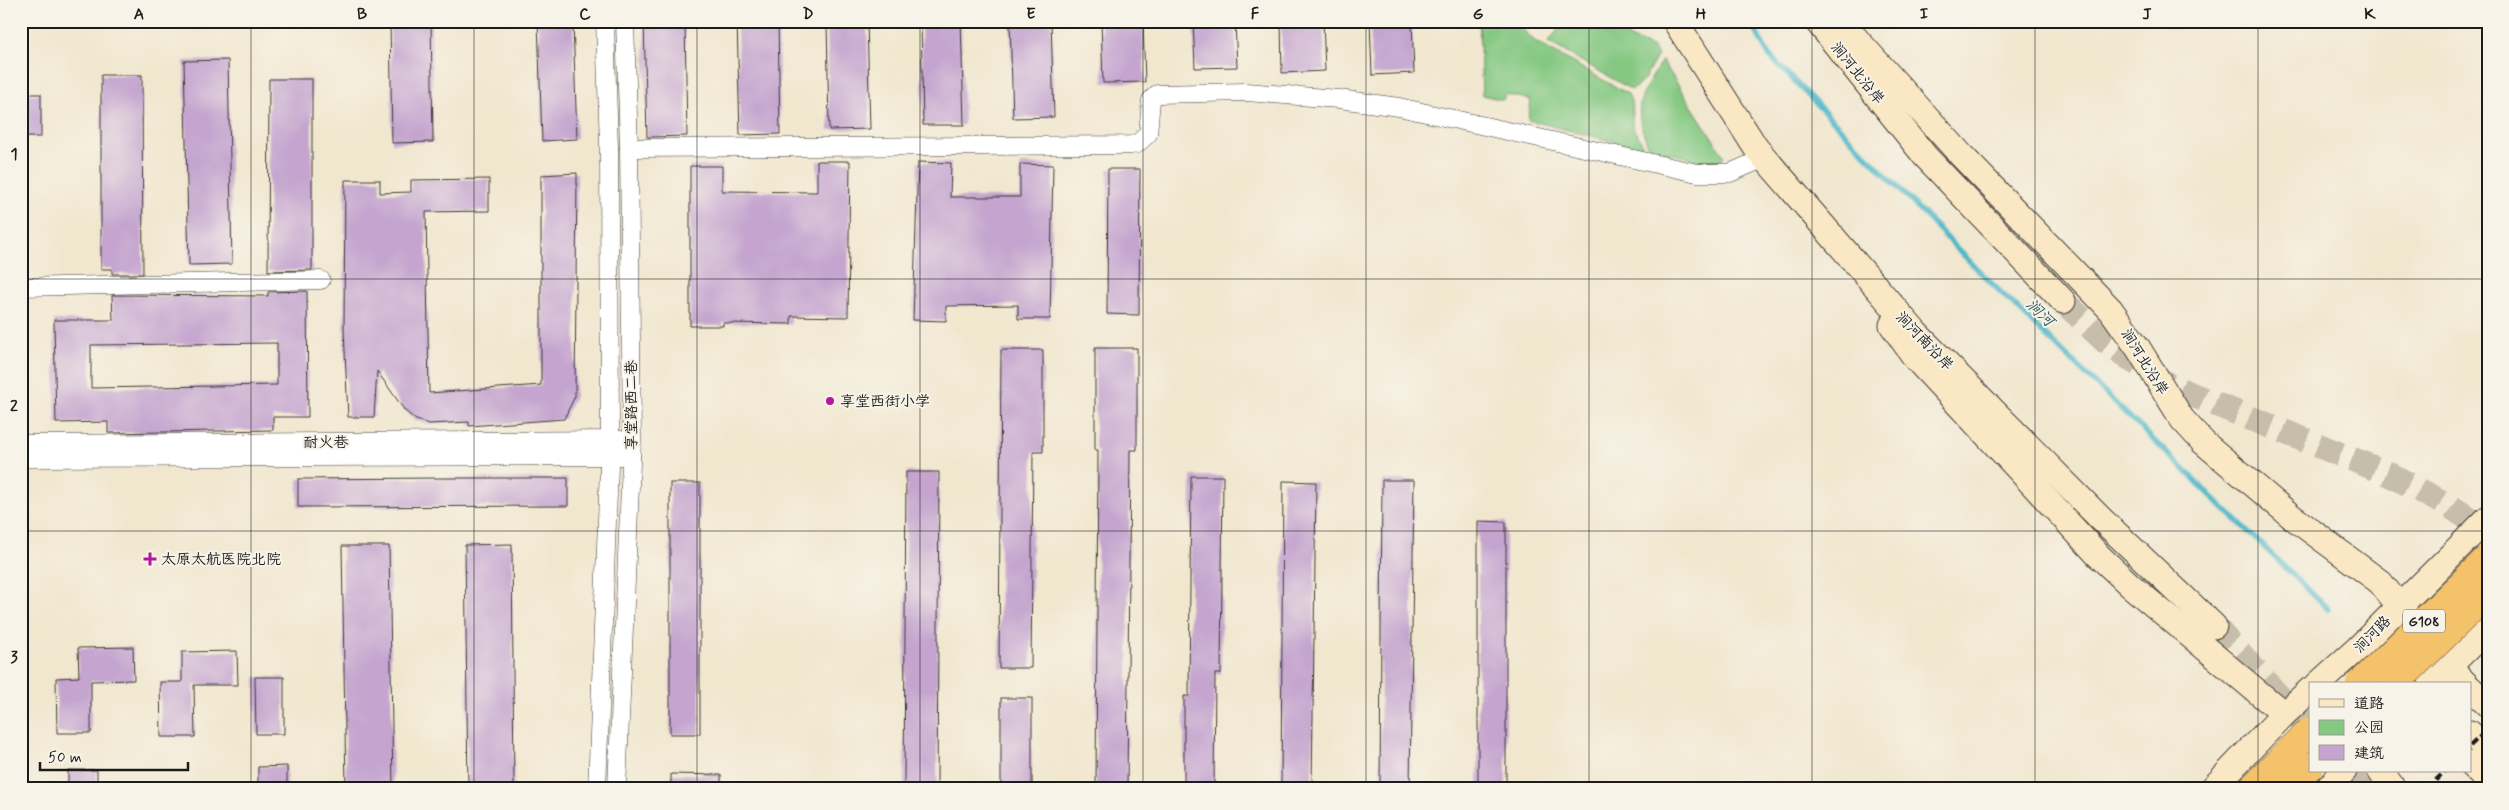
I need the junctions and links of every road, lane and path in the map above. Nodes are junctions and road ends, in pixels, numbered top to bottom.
1 (604, 21) edge
2 (625, 21) edge
3 (1675, 21) edge
4 (1817, 21) edge
5 (1840, 21) edge
6 (629, 148) junction
7 (1764, 158) junction
8 (1833, 238) junction
9 (321, 280) dead end
10 (21, 287) edge
11 (2063, 301) tunnel mouth
12 (21, 444) edge
13 (609, 448) junction
14 (631, 448) junction
15 (21, 458) edge
16 (2488, 518) edge
17 (2488, 558) edge
18 (2488, 593) edge
19 (2400, 606) junction
20 (2214, 626) tunnel mouth
21 (2488, 628) edge
22 (2357, 649) junction
23 (2449, 678) edge
24 (2320, 682) edge
25 (2362, 682) edge
26 (2392, 682) edge
27 (2396, 682) edge
28 (2472, 690) edge
29 (2309, 691) edge
30 (2488, 704) edge
31 (2284, 714) junction
32 (2309, 732) edge
33 (2472, 735) edge
34 (2488, 751) edge
35 (2472, 766) edge
36 (2235, 767) junction
37 (2309, 767) edge
38 (2343, 772) edge
39 (2381, 772) edge
40 (2488, 782) edge
41 (597, 789) edge
42 (617, 789) edge
43 (2212, 789) edge
44 (2251, 789) edge
45 (2286, 789) edge
46 (2298, 789) edge
47 (2327, 789) edge
48 (2394, 789) edge

1 - 13 street, 享堂路西二巷
2 - 6 street, 享堂路西二巷
3 - 7 street, 涧河南沿岸
4 - 11 street, 涧河北沿岸
5 - 19 street, 涧河北沿岸
6 - 7 street
6 - 14 street, 享堂路西二巷
7 - 8 street, 涧河南沿岸
8 - 20 street, 涧河南沿岸
8 - 31 street
9 - 10 street
12 - 13 street, 耐火巷
13 - 14 street, 耐火巷
13 - 15 street, 耐火巷
13 - 41 street, 享堂路西二巷
14 - 42 street, 享堂路西二巷
16 - 19 street, 涧河路
17 - 25 main road, 涧河路 / G108, bridge
18 - 27 main road, G108, bridge
19 - 22 street, 涧河路
19 - 23 street, 涧河北沿岸
21 - 23 street
22 - 24 street, 涧河路
22 - 26 street
28 - 30 street
29 - 31 street
31 - 36 street
32 - 44 main road, bridge
33 - 34 street
35 - 40 street
36 - 43 street
36 - 46 street
37 - 45 main road, bridge
38 - 47 street
39 - 48 street

